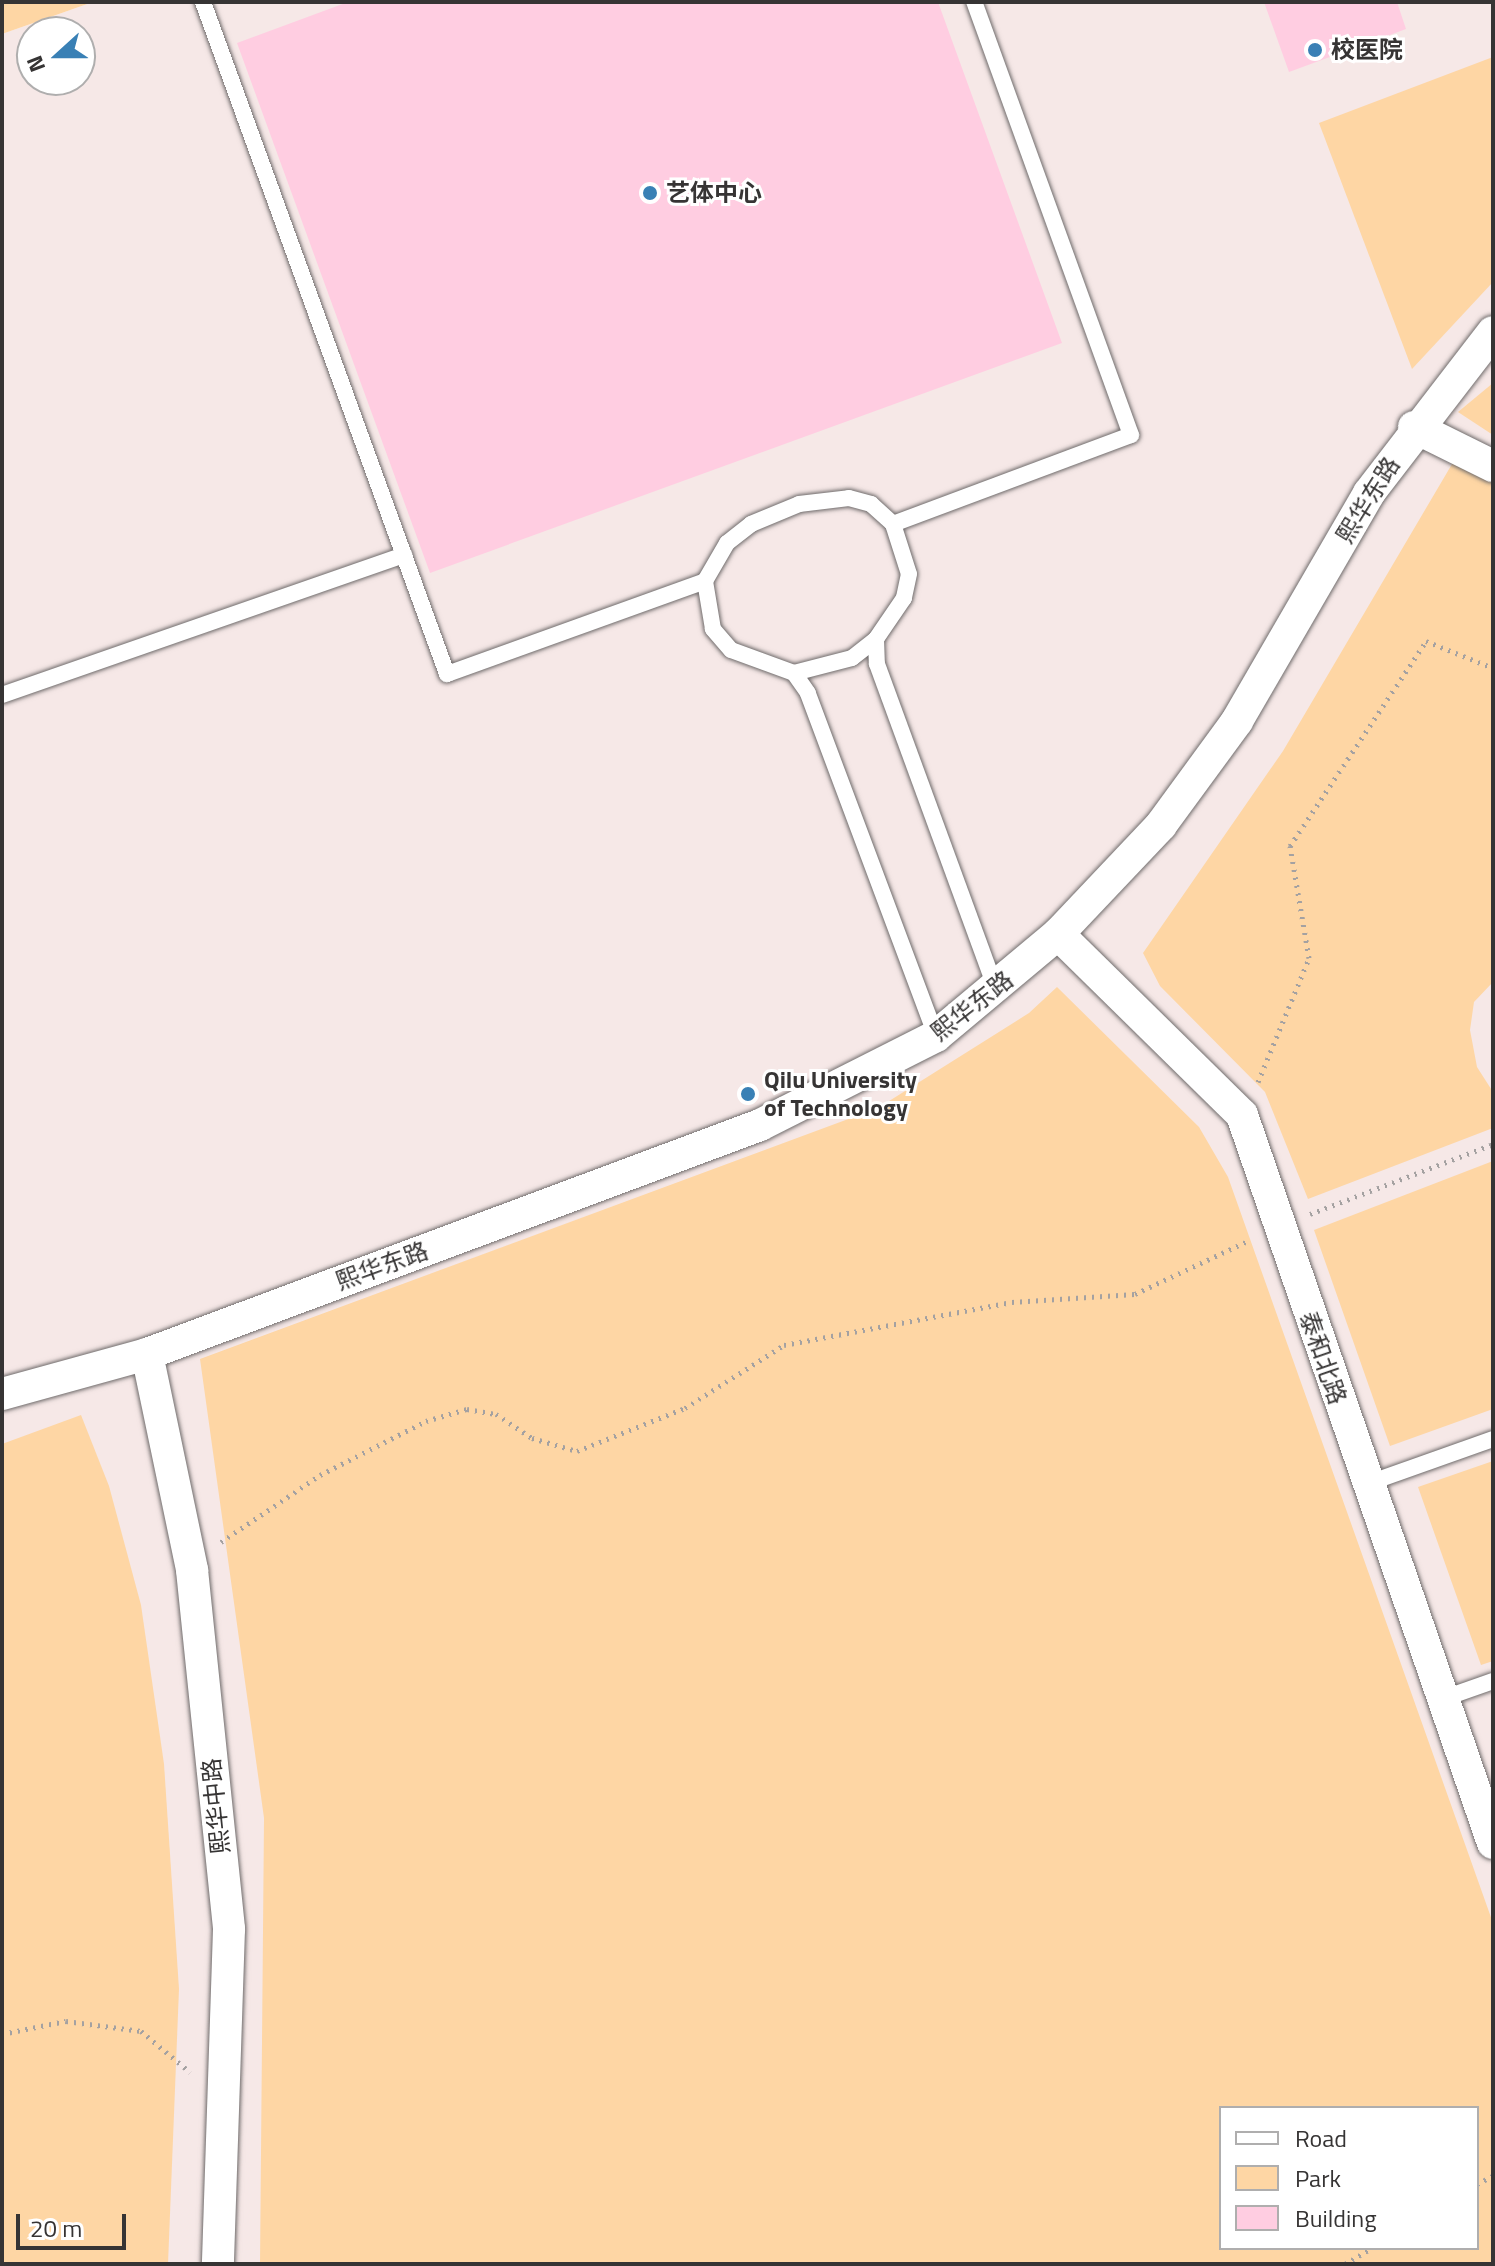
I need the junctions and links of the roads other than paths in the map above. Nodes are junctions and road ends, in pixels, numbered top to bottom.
1 (203, 2) edge
2 (974, 2) edge
3 (1493, 332) edge
4 (1414, 427) junction
5 (1493, 466) edge
6 (893, 524) junction
7 (404, 555) junction
8 (705, 581) junction
9 (876, 639) junction
10 (794, 673) junction
11 (2, 695) edge
12 (1058, 934) junction
13 (996, 990) junction
14 (936, 1036) junction
15 (147, 1354) junction
16 (2, 1394) edge
17 (1493, 1439) edge
18 (1365, 1484) junction
19 (1493, 1681) edge
20 (1442, 1699) junction
21 (1493, 1843) edge
22 (218, 2264) edge

1 - 7 lane
2 - 6 lane
3 - 4 street, 熙华东路
4 - 5 street
4 - 12 street, 熙华东路
6 - 8 lane
6 - 9 lane
7 - 8 lane
7 - 11 lane
8 - 10 lane
9 - 10 lane
9 - 13 lane
10 - 14 lane
12 - 13 street, 熙华东路
12 - 18 street, 泰和北路
13 - 14 street, 熙华东路
14 - 15 street, 熙华东路
15 - 16 street, 熙华东路
15 - 22 street, 熙华中路
17 - 18 lane
18 - 20 street, 泰和北路
19 - 20 lane
20 - 21 street, 泰和北路

